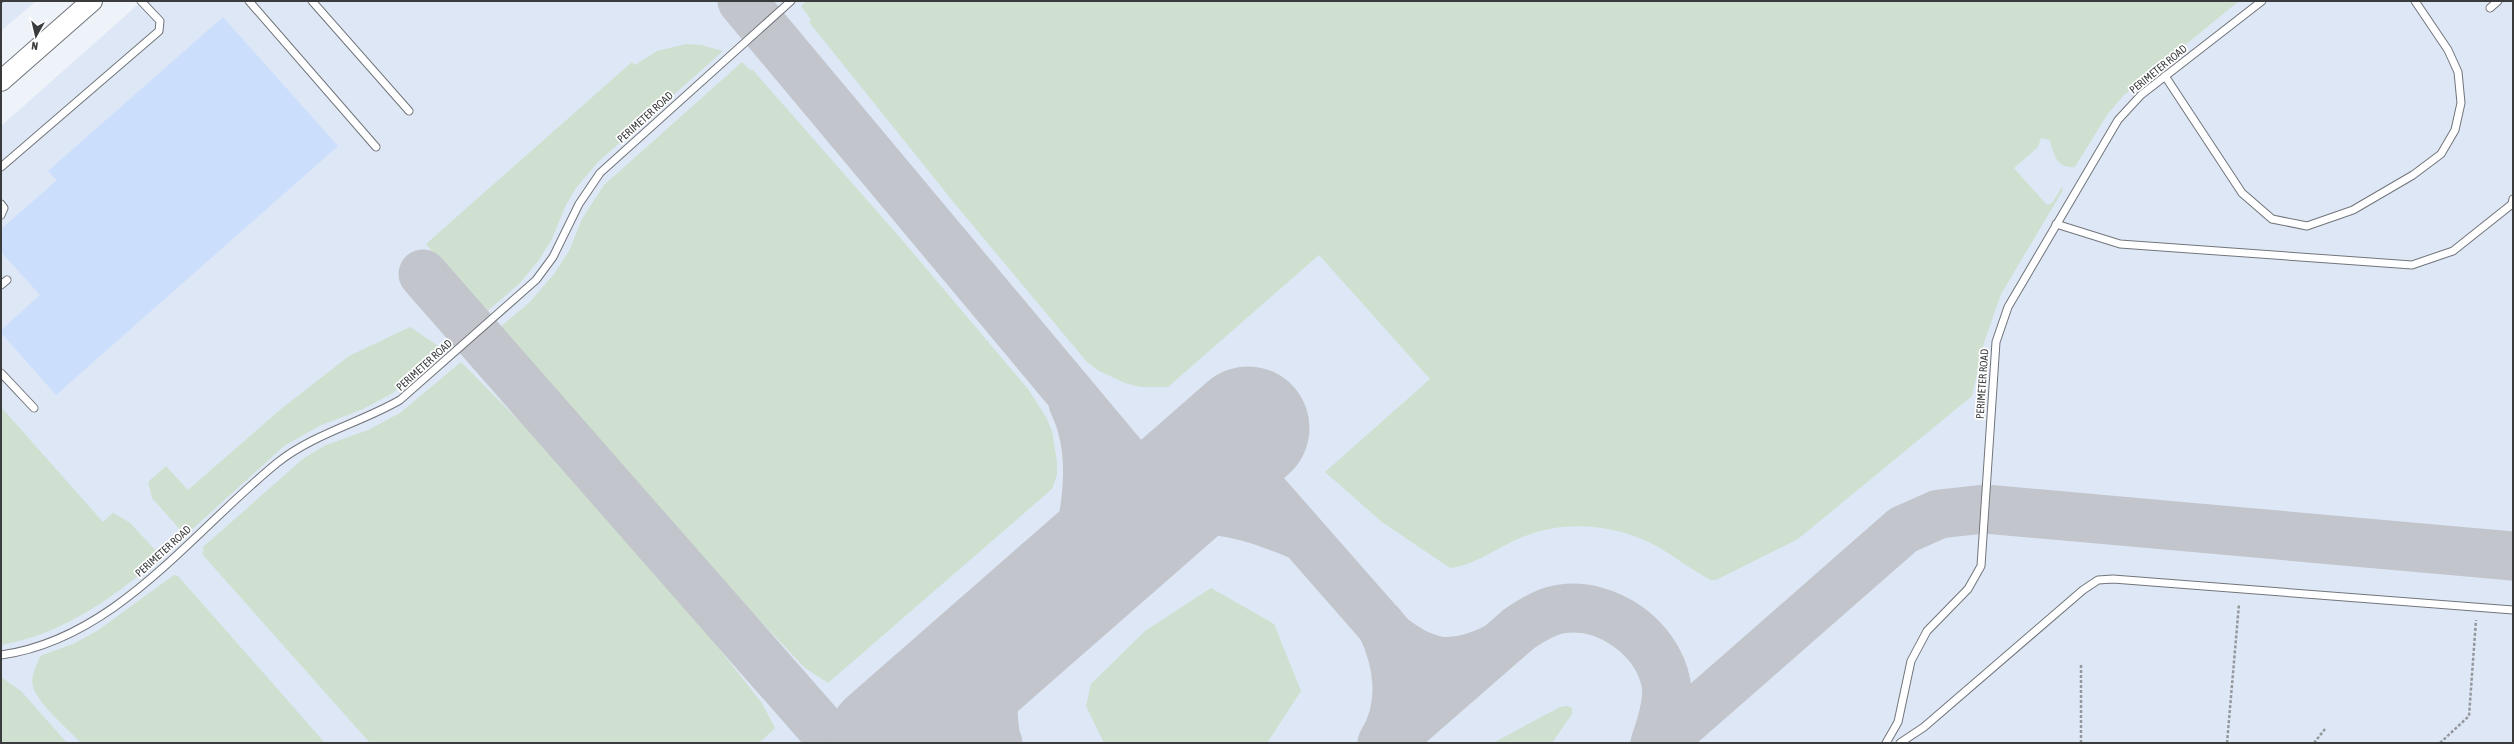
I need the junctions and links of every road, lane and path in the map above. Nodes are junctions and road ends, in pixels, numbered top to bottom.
1 (92, 1) edge
2 (141, 1) edge
3 (249, 1) edge
4 (312, 1) edge
5 (791, 1) edge
6 (2262, 1) edge
7 (2415, 1) edge
8 (2498, 1) edge
9 (2490, 8) dead end
10 (2165, 76) junction
11 (1, 81) edge
12 (409, 110) dead end
13 (376, 147) dead end
14 (1, 166) edge
15 (2513, 202) edge
16 (1, 204) edge
17 (1, 215) edge
18 (2056, 224) junction
19 (1, 373) edge
20 (34, 408) dead end
21 (2239, 604) dead end
22 (2513, 610) edge
23 (2476, 617) dead end
24 (1, 655) edge
25 (2081, 663) dead end
26 (2325, 730) dead end
27 (1886, 743) edge
28 (1900, 743) edge
29 (2081, 743) edge
30 (2227, 743) edge
31 (2314, 743) edge
32 (2440, 743) edge

1 - 11 main road
2 - 14 lane
3 - 13 lane
4 - 12 lane
5 - 24 lane, PERIMETER ROAD
6 - 10 lane, PERIMETER ROAD
7 - 10 lane
8 - 9 lane
10 - 18 lane, PERIMETER ROAD
15 - 18 lane
16 - 17 lane
18 - 27 lane, PERIMETER ROAD
19 - 20 lane
21 - 30 path
22 - 28 lane
23 - 32 path
25 - 29 path
26 - 31 path

